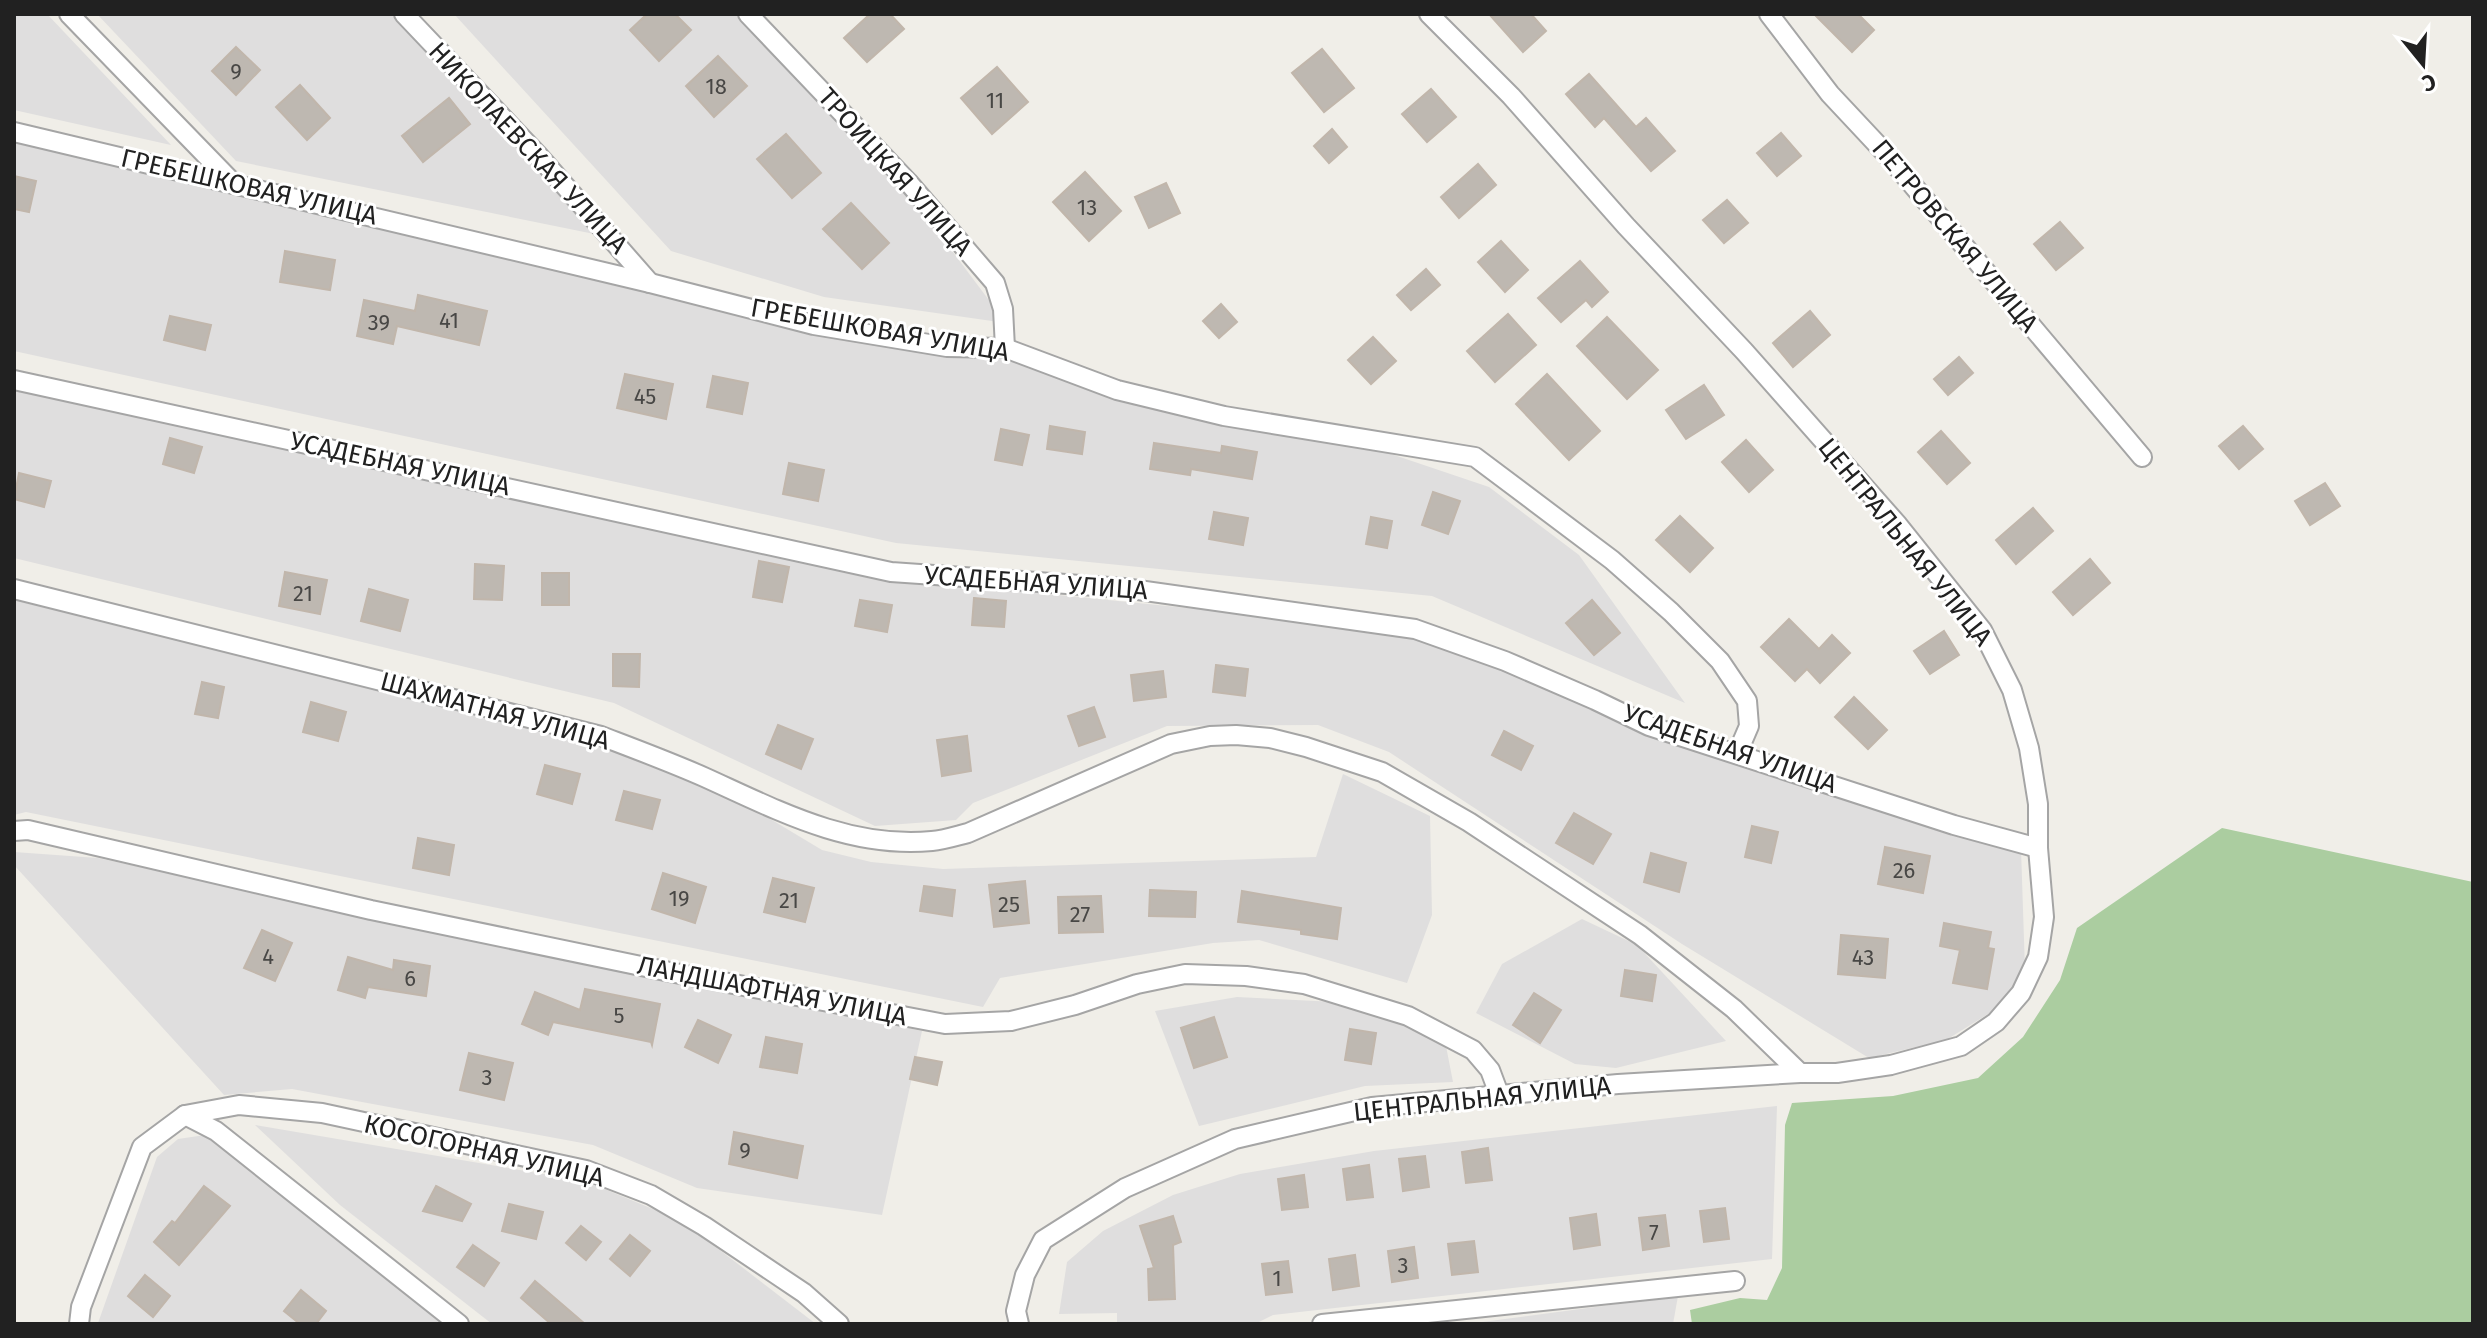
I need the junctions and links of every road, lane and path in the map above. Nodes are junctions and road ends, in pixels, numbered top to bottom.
1 (69, 14) edge
2 (404, 14) edge
3 (748, 14) edge
4 (1429, 14) edge
5 (1769, 14) edge
6 (14, 132) edge
7 (233, 183) junction
8 (650, 283) junction
9 (1005, 348) junction
10 (14, 380) edge
11 (2142, 457) dead end
12 (14, 589) edge
13 (1737, 754) junction
14 (14, 831) edge
15 (2038, 848) junction
16 (1800, 1073) junction
17 (1499, 1094) junction
18 (185, 1115) junction
19 (1735, 1281) dead end
20 (79, 1324) edge
21 (459, 1324) edge
22 (839, 1324) edge
23 (1019, 1324) edge
24 (1322, 1324) edge

1 - 7 street
2 - 8 street, НИКОЛАЕВСКАЯ УЛИЦА
3 - 9 street, ТРОИЦКАЯ УЛИЦА
4 - 15 street, ЦЕНТРАЛЬНАЯ УЛИЦА
5 - 11 street, ПЕТРОВСКАЯ УЛИЦА
6 - 7 street, ГРЕБЕШКОВАЯ УЛИЦА
7 - 8 street, ГРЕБЕШКОВАЯ УЛИЦА
8 - 9 street, ГРЕБЕШКОВАЯ УЛИЦА
9 - 13 street, ГРЕБЕШКОВАЯ УЛИЦА
10 - 13 street, УСАДЕБНАЯ УЛИЦА
12 - 16 street, ШАХМАТНАЯ УЛИЦА
13 - 15 street, УСАДЕБНАЯ УЛИЦА
14 - 17 street, ЛАНДШАФТНАЯ УЛИЦА
15 - 16 street, ЦЕНТРАЛЬНАЯ УЛИЦА
16 - 17 street, ЦЕНТРАЛЬНАЯ УЛИЦА
17 - 23 street, ЦЕНТРАЛЬНАЯ УЛИЦА
18 - 20 street
18 - 21 street
18 - 22 street, КОСОГОРНАЯ УЛИЦА
19 - 24 street

